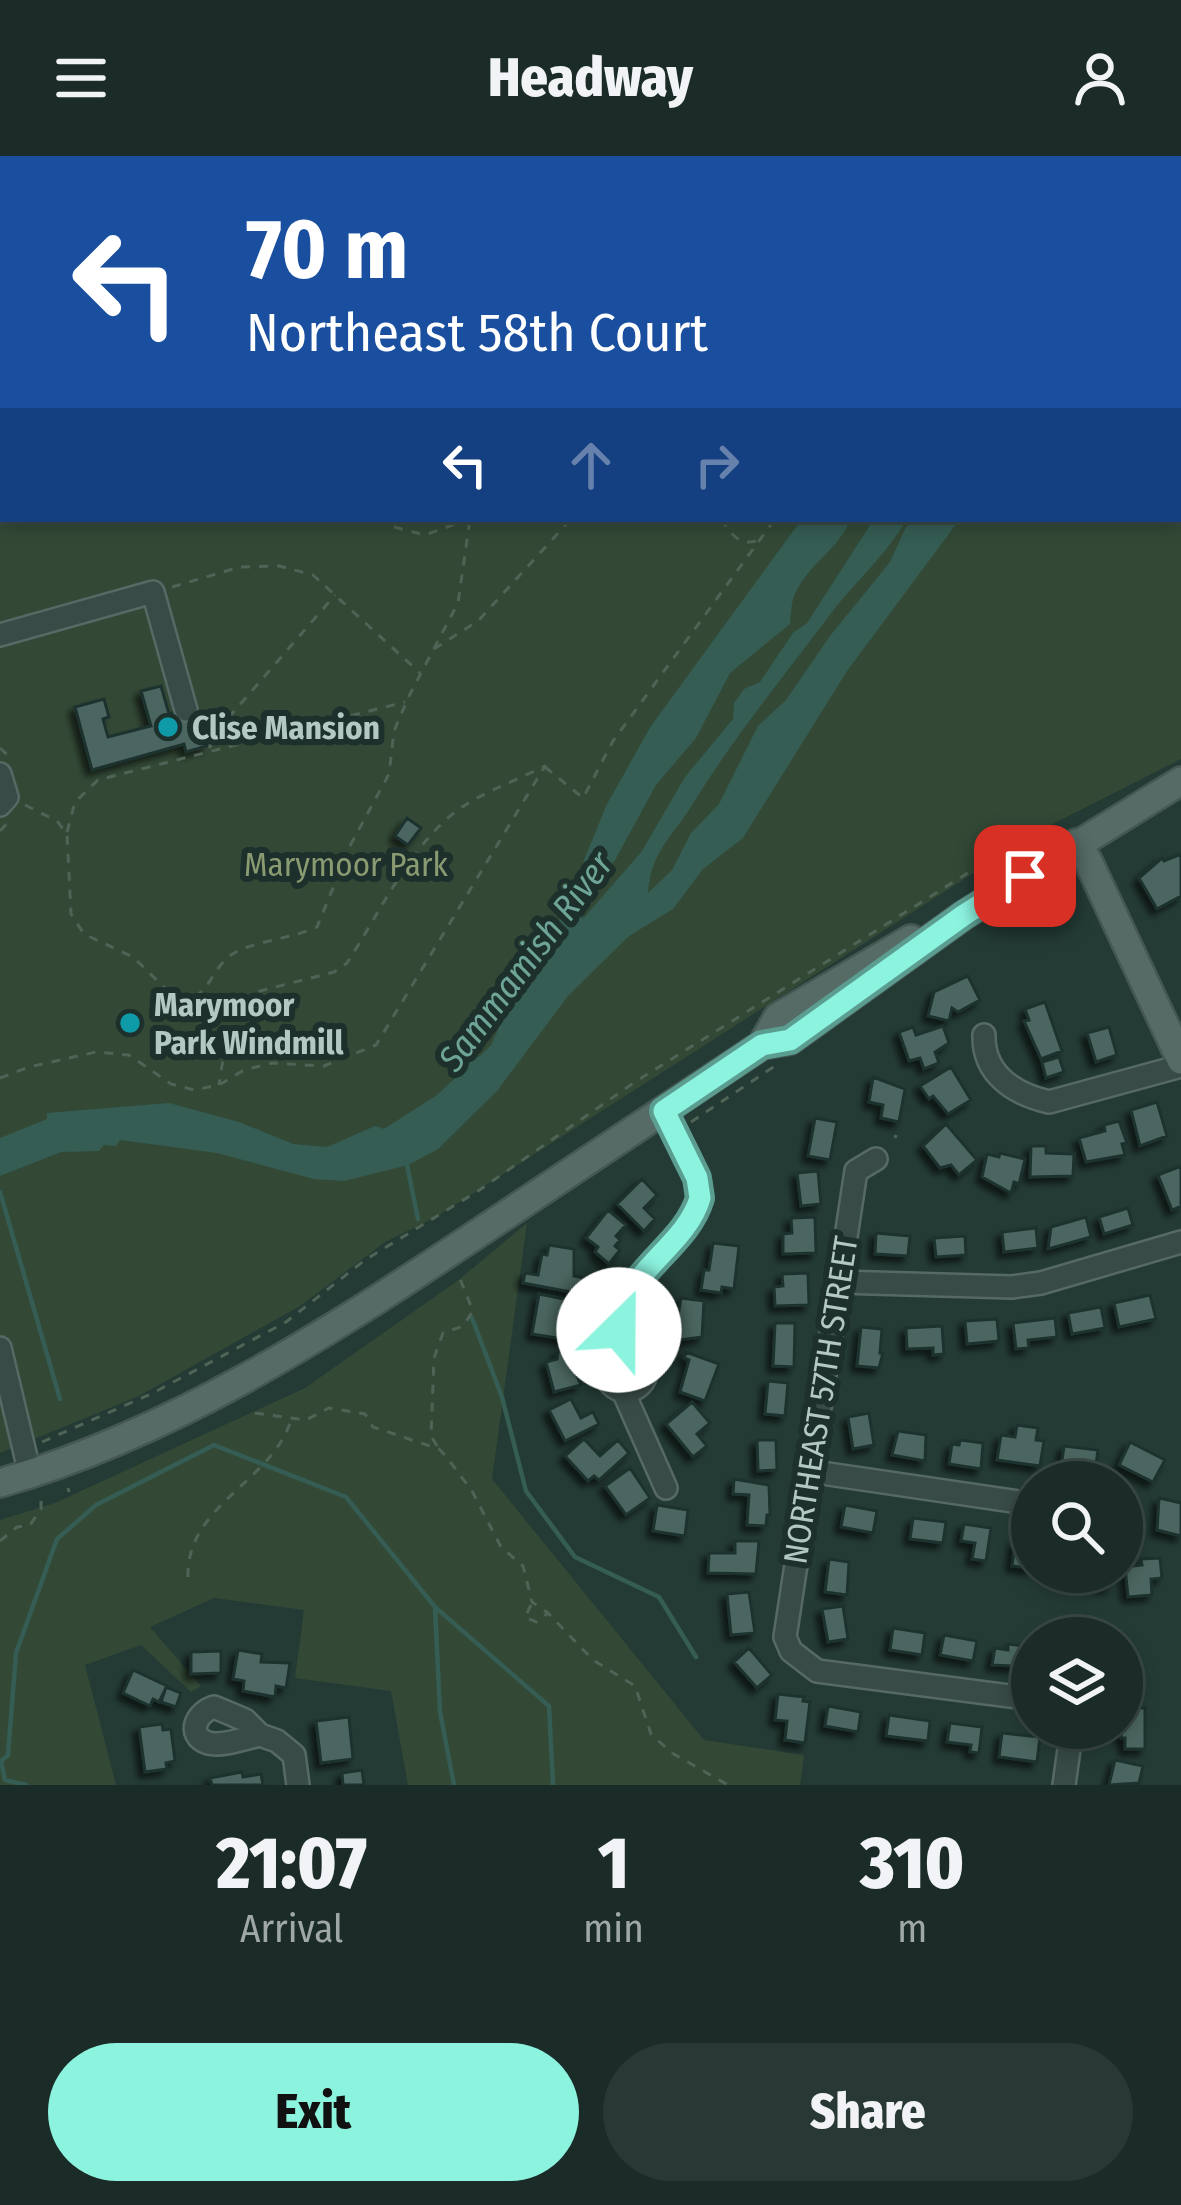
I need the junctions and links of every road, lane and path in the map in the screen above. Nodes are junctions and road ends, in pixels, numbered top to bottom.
1 (462, 522) edge
2 (470, 522) edge
3 (568, 522) edge
4 (724, 522) edge
5 (773, 522) edge
6 (394, 527) dead end
7 (759, 540) junction
8 (153, 592) junction
9 (335, 595) junction
10 (0, 635) edge
11 (433, 649) junction
12 (421, 673) junction
13 (406, 702) junction
14 (186, 710) dead end
15 (233, 713) junction
16 (227, 745) junction
17 (208, 749) junction
18 (544, 766) junction
19 (0, 774) edge
20 (1181, 781) edge
21 (3, 801) edge
22 (67, 834) junction
23 (1046, 841) dead end
24 (1076, 843) junction
25 (984, 1035) dead end
26 (1181, 1063) edge
27 (0, 1078) edge
28 (219, 1085) junction
29 (664, 1111) junction
30 (876, 1159) dead end
31 (1181, 1242) edge
32 (460, 1280) dead end
33 (838, 1282) junction
34 (0, 1348) edge
35 (620, 1352) junction
36 (623, 1391) junction
37 (255, 1414) dead end
38 (292, 1418) junction
39 (46, 1441) dead end
40 (439, 1449) junction
41 (808, 1471) junction
42 (30, 1474) junction
43 (0, 1483) edge
44 (666, 1488) dead end
45 (40, 1501) dead end
46 (1011, 1501) edge
47 (0, 1541) edge
48 (188, 1577) dead end
49 (532, 1602) junction
50 (548, 1613) junction
51 (1011, 1696) edge
52 (260, 1735) dead end
53 (1069, 1749) edge
54 (298, 1785) edge
55 (728, 1785) edge
56 (1064, 1785) edge

1 - 6 path
2 - 11 path
3 - 11 path
4 - 7 path
5 - 7 path
7 - 18 path
8 - 9 path
8 - 10 street
8 - 14 street
9 - 12 path
9 - 15 path
11 - 12 path
12 - 13 path
13 - 16 path
13 - 22 path
15 - 16 path
15 - 17 path
16 - 17 path
17 - 22 path
18 - 28 path
18 - 28 path
19 - 21 street
20 - 24 main road
21 - 22 path
23 - 39 path
24 - 26 main road
24 - 29 main road
25 - 26 street
27 - 28 path
29 - 35 street
29 - 42 main road
30 - 33 street, NORTHEAST 57TH STREET
31 - 33 street
32 - 40 path
33 - 41 street, NORTHEAST 57TH STREET
34 - 42 street
35 - 36 street
35 - 36 street
36 - 44 street
37 - 38 path
38 - 40 path
38 - 48 path
40 - 49 path
41 - 46 street
41 - 51 street, NORTHEAST 57TH STREET
42 - 43 main road
45 - 47 path
49 - 50 path
49 - 50 path
50 - 55 path
52 - 54 street
53 - 56 street

